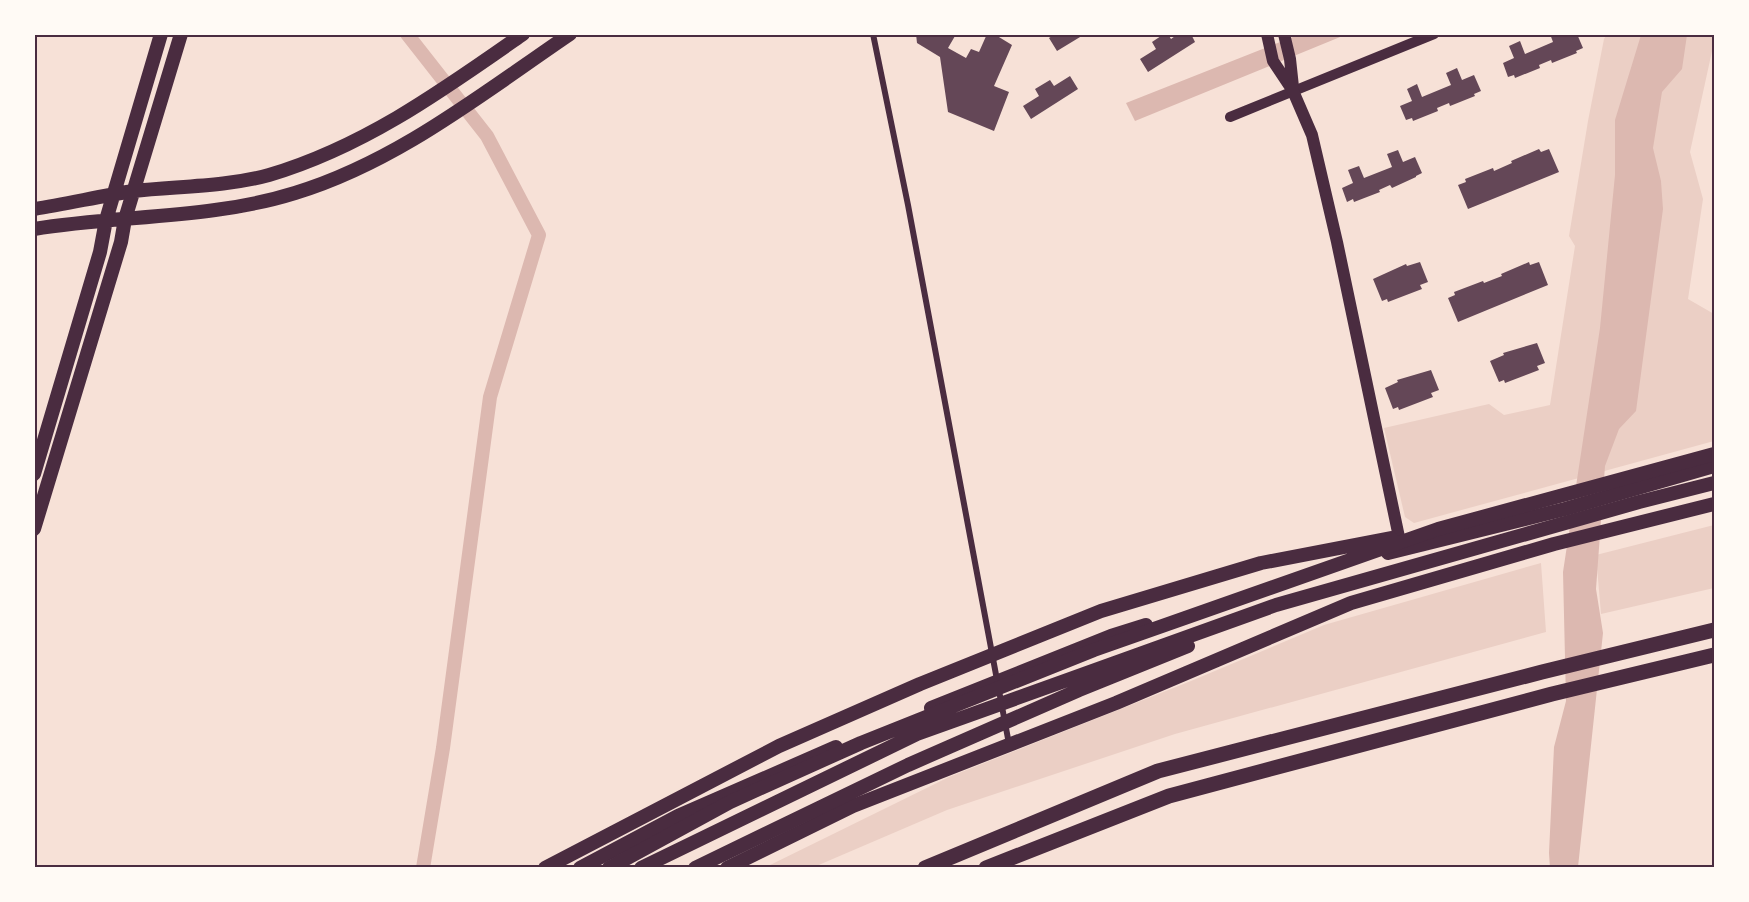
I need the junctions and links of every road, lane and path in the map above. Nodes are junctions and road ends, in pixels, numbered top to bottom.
1 (161, 34) edge
2 (181, 34) edge
3 (523, 34) edge
4 (570, 34) edge
5 (873, 34) edge
6 (1267, 34) edge
7 (1284, 34) edge
8 (1434, 34) edge
9 (1293, 92) junction
10 (1230, 117) dead end
11 (134, 191) junction
12 (113, 195) junction
13 (34, 209) edge
14 (125, 219) junction
15 (106, 220) junction
16 (34, 229) edge
17 (1714, 454) edge
18 (1714, 466) edge
19 (34, 474) edge
20 (1714, 483) edge
21 (1714, 504) edge
22 (34, 528) edge
23 (1438, 530) junction
24 (1399, 537) junction
25 (1276, 605) junction
26 (1714, 630) edge
27 (1714, 655) edge
28 (997, 681) junction
29 (1009, 745) junction
30 (545, 867) edge
31 (580, 867) edge
32 (609, 867) edge
33 (641, 867) edge
34 (695, 867) edge
35 (727, 867) edge
36 (925, 867) edge
37 (986, 867) edge

1 - 12 main road
2 - 11 main road
3 - 11 main road
4 - 14 main road
5 - 28 street
6 - 9 main road
7 - 9 main road
8 - 9 street
9 - 10 street
9 - 24 main road
11 - 12 main road
11 - 14 main road
12 - 13 main road
12 - 15 main road
14 - 15 main road
14 - 22 main road
15 - 16 main road
15 - 19 main road
17 - 23 main road
18 - 28 main road
20 - 25 main road
21 - 29 main road
23 - 24 main road
23 - 32 main road
24 - 30 main road
25 - 33 main road
25 - 34 main road
26 - 36 highway
27 - 37 highway
28 - 29 street
28 - 31 main road
29 - 35 main road

